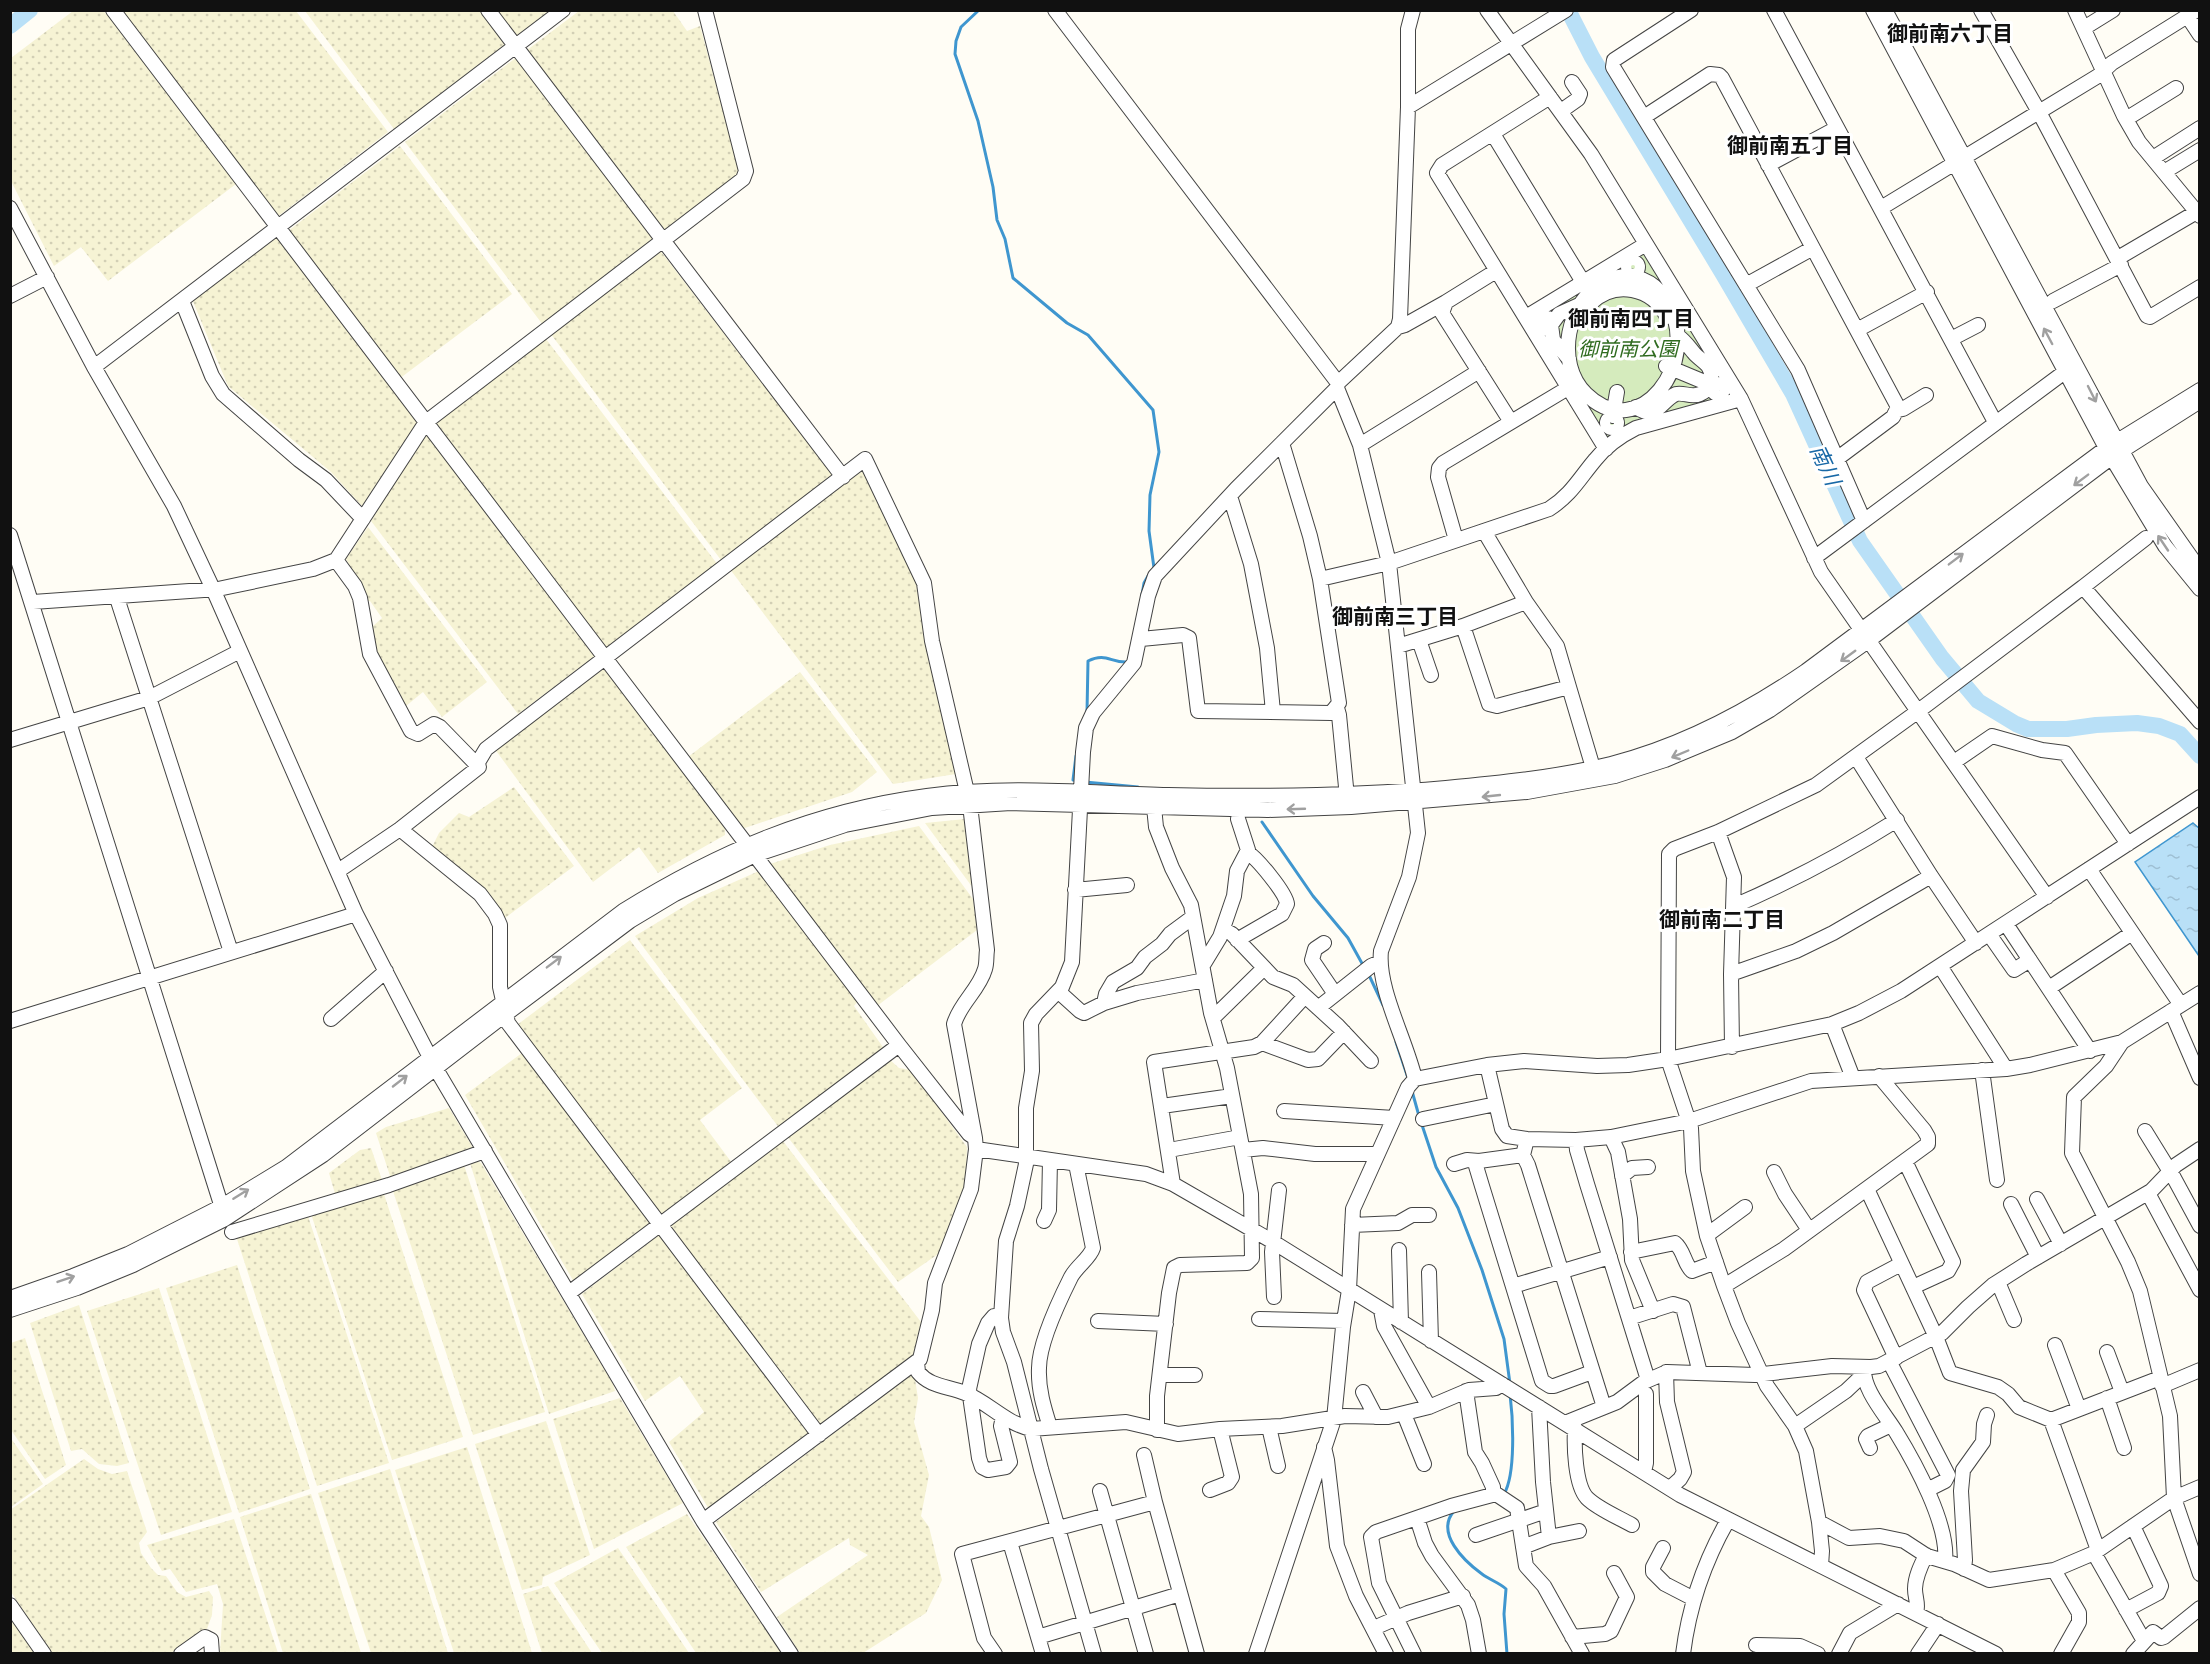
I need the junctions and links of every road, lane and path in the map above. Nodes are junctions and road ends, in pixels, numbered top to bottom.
1 (113, 10) edge
2 (488, 10) edge
3 (563, 10) edge
4 (705, 10) edge
5 (1055, 10) edge
6 (1413, 10) edge
7 (1487, 10) edge
8 (1774, 10) edge
9 (1873, 10) edge
10 (1885, 10) edge
11 (1981, 10) edge
12 (2075, 10) edge
13 (2113, 10) edge
14 (1562, 13) edge
15 (1682, 13) edge
16 (2185, 15) edge
17 (2084, 28) junction
18 (2199, 35) edge
19 (1511, 44) junction
20 (515, 47) junction
21 (2104, 71) junction
22 (1572, 82) dead end
23 (2176, 88) dead end
24 (1550, 97) junction
25 (1408, 107) junction
26 (1561, 111) junction
27 (2039, 112) junction
28 (1644, 117) junction
29 (2126, 120) junction
30 (1837, 128) junction
31 (2199, 128) edge
32 (1493, 134) junction
33 (2199, 150) edge
34 (2153, 158) junction
35 (1960, 161) junction
36 (1767, 165) junction
37 (2164, 172) junction
38 (10, 207) edge
39 (1881, 208) junction
40 (2198, 212) edge
41 (277, 228) junction
42 (662, 241) junction
43 (1814, 248) junction
44 (2119, 261) junction
45 (1633, 269) junction
46 (1497, 271) junction
47 (47, 277) junction
48 (1662, 279) dead end
49 (1583, 282) junction
50 (1746, 285) junction
51 (2199, 286) edge
52 (1927, 292) junction
53 (10, 296) edge
54 (2053, 301) dead end
55 (182, 302) junction
56 (1446, 302) junction
57 (1581, 304) junction
58 (1526, 317) junction
59 (1579, 320) junction
60 (1693, 322) junction
61 (1978, 325) dead end
62 (1398, 327) junction
63 (1857, 330) junction
64 (1673, 333) junction
65 (1951, 339) junction
66 (1569, 359) junction
67 (94, 367) junction
68 (1669, 367) junction
69 (1479, 371) junction
70 (2066, 371) junction
71 (1338, 385) junction
72 (1568, 388) junction
73 (1719, 389) junction
74 (2199, 390) edge
75 (1617, 392) dead end
76 (1926, 395) dead end
77 (1740, 399) junction
78 (2199, 401) edge
79 (1636, 407) junction
80 (1898, 410) junction
81 (426, 422) junction
82 (1511, 422) junction
83 (1995, 422) junction
84 (1611, 424) junction
85 (1282, 443) junction
86 (1360, 445) junction
87 (1606, 449) junction
88 (2114, 449) junction
89 (1838, 458) junction
90 (843, 477) junction
91 (1230, 496) junction
92 (363, 519) junction
93 (1864, 521) junction
94 (1484, 531) junction
95 (10, 535) edge
96 (2146, 538) dead end
97 (1456, 540) junction
98 (1814, 558) junction
99 (336, 560) junction
100 (1389, 563) junction
101 (2199, 570) edge
102 (1320, 579) junction
103 (2083, 587) junction
104 (213, 589) junction
105 (2199, 589) edge
106 (117, 598) junction
107 (33, 602) junction
108 (1526, 602) junction
109 (1893, 614) junction
110 (1463, 626) junction
111 (1864, 636) junction
112 (1141, 639) junction
113 (1419, 640) junction
114 (1398, 646) junction
115 (240, 651) junction
116 (605, 658) junction
117 (1431, 675) dead end
118 (1569, 687) junction
119 (149, 698) junction
120 (1337, 708) junction
121 (1273, 712) junction
122 (1917, 712) junction
123 (69, 721) junction
124 (2199, 722) edge
125 (10, 740) edge
126 (1856, 757) junction
127 (1591, 761) dead end
128 (1954, 762) junction
129 (477, 764) junction
130 (1346, 787) dead end
131 (1414, 797) junction
132 (2199, 797) edge
133 (968, 799) junction
134 (1081, 799) junction
135 (1154, 807) junction
136 (1238, 819) dead end
137 (1897, 820) junction
138 (400, 829) junction
139 (1718, 832) junction
140 (2128, 844) junction
141 (751, 849) junction
142 (1247, 852) junction
143 (2089, 869) junction
144 (338, 871) junction
145 (1931, 876) junction
146 (1126, 885) dead end
147 (1074, 890) junction
148 (2047, 897) junction
149 (1734, 906) junction
150 (356, 914) junction
151 (1193, 917) junction
152 (2006, 924) junction
153 (1222, 928) junction
154 (2132, 933) junction
155 (1989, 934) junction
156 (1237, 940) junction
157 (1324, 943) dead end
158 (1976, 943) junction
159 (231, 952) junction
160 (2030, 960) junction
161 (1380, 962) junction
162 (1203, 965) junction
163 (1940, 966) junction
164 (1264, 968) junction
165 (386, 971) junction
166 (1731, 974) junction
167 (150, 978) junction
168 (1205, 980) junction
169 (2049, 988) junction
170 (1059, 992) junction
171 (2199, 993) edge
172 (1335, 994) junction
173 (1305, 996) junction
174 (1104, 1003) junction
175 (505, 1007) junction
176 (1317, 1008) junction
177 (2176, 1008) junction
178 (1213, 1018) junction
179 (331, 1020) dead end
180 (10, 1022) edge
181 (1832, 1024) junction
182 (1344, 1032) junction
183 (2122, 1042) junction
184 (1262, 1043) junction
185 (899, 1045) junction
186 (1732, 1047) junction
187 (2090, 1050) junction
188 (1223, 1052) junction
189 (1668, 1059) junction
190 (1371, 1061) dead end
191 (433, 1063) junction
192 (1487, 1065) junction
193 (2006, 1068) junction
194 (1982, 1070) junction
195 (1879, 1076) junction
196 (1853, 1077) junction
197 (2199, 1078) edge
198 (1415, 1079) junction
199 (1232, 1096) junction
200 (1496, 1104) junction
201 (1162, 1106) junction
202 (1284, 1112) dead end
203 (1394, 1118) junction
204 (1423, 1119) dead end
205 (1689, 1121) junction
206 (2145, 1131) dead end
207 (1611, 1137) junction
208 (1527, 1139) junction
209 (1576, 1140) junction
210 (975, 1143) junction
211 (1241, 1143) junction
212 (2199, 1149) edge
213 (1169, 1150) junction
214 (485, 1152) junction
215 (1376, 1154) junction
216 (1523, 1155) junction
217 (1026, 1157) junction
218 (1050, 1160) junction
219 (1479, 1161) junction
220 (1905, 1161) junction
221 (1076, 1164) junction
222 (1454, 1164) dead end
223 (1648, 1167) dead end
224 (1774, 1172) dead end
225 (2169, 1172) junction
226 (1622, 1176) junction
227 (1997, 1180) dead end
228 (1173, 1184) junction
229 (1867, 1189) junction
230 (1279, 1190) dead end
231 (2148, 1193) junction
232 (2037, 1199) dead end
233 (2011, 1203) dead end
234 (2194, 1203) edge
235 (1745, 1207) dead end
236 (223, 1213) junction
237 (1429, 1215) dead end
238 (2105, 1217) junction
239 (1044, 1221) dead end
240 (661, 1224) junction
241 (1352, 1225) junction
242 (2199, 1226) edge
243 (1251, 1229) junction
244 (1809, 1230) junction
245 (232, 1233) dead end
246 (1707, 1235) junction
247 (1273, 1242) junction
248 (2061, 1244) junction
249 (1399, 1250) dead end
250 (1630, 1252) junction
251 (1610, 1257) junction
252 (2038, 1257) junction
253 (1716, 1262) junction
254 (1901, 1264) junction
255 (1561, 1271) junction
256 (1429, 1272) dead end
257 (1998, 1282) junction
258 (1513, 1286) junction
259 (1724, 1286) junction
260 (1912, 1287) junction
261 (1349, 1290) junction
262 (2199, 1290) edge
263 (569, 1293) junction
264 (1274, 1297) dead end
265 (10, 1298) edge
266 (10, 1310) edge
267 (1381, 1310) junction
268 (1653, 1311) junction
269 (1001, 1316) junction
270 (1629, 1318) junction
271 (1259, 1319) dead end
272 (2014, 1320) dead end
273 (1098, 1321) dead end
274 (1344, 1321) junction
275 (1401, 1322) junction
276 (1166, 1324) junction
277 (1936, 1337) junction
278 (1431, 1341) junction
279 (2055, 1345) dead end
280 (2106, 1352) dead end
281 (1893, 1359) junction
282 (917, 1362) junction
283 (1864, 1370) junction
284 (2199, 1370) edge
285 (1592, 1372) junction
286 (1666, 1372) junction
287 (1700, 1373) junction
288 (1761, 1374) junction
289 (1160, 1375) junction
290 (1195, 1375) dead end
291 (1648, 1380) junction
292 (2161, 1382) junction
293 (1502, 1384) junction
294 (1363, 1392) dead end
295 (1466, 1392) junction
296 (2122, 1392) junction
297 (1646, 1394) dead end
298 (969, 1395) junction
299 (2107, 1398) junction
300 (1429, 1407) junction
301 (1539, 1407) junction
302 (1604, 1407) junction
303 (2079, 1409) junction
304 (1404, 1414) junction
305 (1987, 1415) dead end
306 (1002, 1416) junction
307 (1376, 1417) junction
308 (1334, 1419) junction
309 (2051, 1419) junction
310 (1891, 1425) junction
311 (1570, 1426) junction
312 (1795, 1426) junction
313 (1050, 1427) junction
314 (1269, 1427) junction
315 (1031, 1429) junction
316 (1220, 1429) junction
317 (1157, 1430) junction
318 (819, 1435) junction
319 (1324, 1447) junction
320 (1870, 1448) dead end
321 (2124, 1448) dead end
322 (1144, 1455) dead end
323 (1424, 1464) dead end
324 (1278, 1466) dead end
325 (1644, 1472) junction
326 (2199, 1486) edge
327 (1670, 1488) junction
328 (1210, 1490) dead end
329 (1926, 1490) junction
330 (1100, 1491) dead end
331 (1493, 1495) junction
332 (2174, 1498) junction
333 (1155, 1502) junction
334 (1546, 1511) junction
335 (1108, 1514) junction
336 (1416, 1518) junction
337 (1519, 1519) junction
338 (1728, 1520) junction
339 (703, 1521) junction
340 (1819, 1522) junction
341 (1632, 1525) dead end
342 (2133, 1526) junction
343 (1059, 1527) junction
344 (1579, 1532) dead end
345 (1476, 1535) dead end
346 (1549, 1537) junction
347 (2194, 1539) edge
348 (1010, 1542) junction
349 (1523, 1547) junction
350 (1663, 1548) dead end
351 (2096, 1552) junction
352 (1926, 1555) junction
353 (1945, 1561) junction
354 (1821, 1566) junction
355 (1964, 1569) junction
356 (2054, 1570) junction
357 (1614, 1572) dead end
358 (2199, 1574) edge
359 (1180, 1594) junction
360 (1463, 1596) junction
361 (1694, 1599) junction
362 (10, 1605) edge
363 (1898, 1605) junction
364 (2199, 1608) edge
365 (1133, 1609) junction
366 (2126, 1610) junction
367 (1916, 1613) junction
368 (1397, 1617) junction
369 (1086, 1623) junction
370 (1938, 1624) junction
371 (1374, 1628) junction
372 (1038, 1637) junction
373 (1572, 1637) junction
374 (2144, 1641) junction
375 (1756, 1645) dead end
376 (44, 1653) edge
377 (181, 1653) edge
378 (212, 1653) edge
379 (791, 1653) edge
380 (995, 1653) edge
381 (1043, 1653) edge
382 (1094, 1653) edge
383 (1146, 1653) edge
384 (1194, 1653) edge
385 (1256, 1653) edge
386 (1386, 1653) edge
387 (1414, 1653) edge
388 (1479, 1653) edge
389 (1582, 1653) edge
390 (1683, 1653) edge
391 (1818, 1653) edge
392 (1839, 1653) edge
393 (1918, 1653) edge
394 (1996, 1653) edge
395 (2061, 1653) edge
396 (2133, 1653) edge

1 - 41 street
2 - 20 street
3 - 20 street
4 - 42 street
5 - 71 street
6 - 25 street
7 - 19 street
8 - 30 street
9 - 35 street
10 - 35 street
11 - 27 street
12 - 17 street
13 - 17 street
14 - 19 street
15 - 28 street
16 - 18 street
16 - 21 street
17 - 21 street
19 - 24 street
19 - 25 street
20 - 41 street
20 - 42 street
21 - 27 street
21 - 29 street
22 - 26 street
23 - 29 street
24 - 26 street
24 - 32 street
25 - 62 street
26 - 45 street
27 - 35 street
27 - 44 street
28 - 36 street
28 - 50 street
29 - 34 street
30 - 36 street
30 - 39 street
31 - 34 street
32 - 46 street
32 - 49 street
33 - 37 street
34 - 37 street
35 - 39 street
70 -> 35 street
35 -> 88 street
36 - 43 street
37 - 40 street
38 - 47 street
39 - 52 street
40 - 44 street
41 - 55 street
41 - 81 street
42 - 81 street
42 - 90 street
43 - 50 street
43 - 63 street
44 - 51 street
44 - 54 street
45 - 48 street
45 - 49 street
45 - 57 street
45 - 59 street
45 - 60 street
45 - 64 street
46 - 56 street
46 - 58 street
47 - 53 street
47 - 67 street
49 - 58 street
50 - 89 street
52 - 63 street
52 - 65 street
55 - 67 street
55 - 92 street
56 - 62 street
56 - 69 street
57 - 59 street
57 - 66 street
58 - 72 street
59 - 66 street
60 - 64 street
60 - 77 street
61 - 65 street
62 - 71 street
63 - 80 street
64 - 68 street
64 - 73 street
65 - 83 street
66 - 84 street
67 - 104 street
68 - 73 street
68 - 79 street
69 - 82 street
69 - 86 street
70 - 83 street
70 - 88 street
71 - 85 street
71 - 86 street
72 - 82 street
72 - 87 street
73 - 79 street
74 - 88 street
75 - 84 street
76 - 80 street
77 - 87 street
77 - 98 street
78 - 88 street
79 - 84 street
80 - 89 street
81 - 92 street
81 - 116 street
82 - 97 street
83 - 93 street
85 - 91 street
85 - 102 street
86 - 100 street
87 - 94 street
88 - 101 street
105 -> 88 street
88 -> 109 street
109 -> 88 street
89 - 93 street
90 - 116 street
90 - 133 street
91 - 112 street
91 - 121 street
92 - 99 street
93 - 98 street
94 - 97 street
94 - 108 street
95 - 107 street
96 - 103 street
97 - 100 street
98 - 111 street
99 - 104 street
99 - 129 street
100 - 102 street
100 - 114 street
102 - 120 street
103 - 122 street
103 - 124 street
104 - 106 street
104 - 115 street
106 - 107 street
106 - 119 street
107 - 123 street
108 - 110 street
108 - 118 street
109 - 111 street
110 - 113 street
110 - 118 street
111 - 122 street
111 - 131 street
112 - 121 street
112 - 134 street
113 - 114 street
113 - 117 street
114 - 131 street
115 - 119 street
115 - 144 street
116 - 129 street
116 - 141 street
118 - 127 street
119 - 123 street
119 - 159 street
120 - 121 street
120 - 130 street
122 - 126 street
122 - 128 street
123 - 125 street
123 - 167 street
126 - 137 street
126 - 139 street
128 - 140 street
128 - 148 street
129 - 138 street
131 - 134 street
131 -> 135 street
131 - 161 street
132 - 140 street
133 - 134 street
133 - 141 street
133 - 210 street
134 - 135 street
134 - 147 street
135 - 151 street
136 - 142 street
137 - 145 street
137 - 149 street
138 - 144 street
138 - 175 street
139 - 149 street
139 - 189 street
140 - 143 street
141 - 175 street
141 - 185 street
142 - 153 street
142 - 156 street
143 - 148 street
143 - 154 street
144 - 150 street
145 - 158 street
145 - 166 street
146 - 147 street
147 - 170 street
148 - 152 street
149 - 166 street
150 - 159 street
150 - 165 street
151 - 162 street
151 - 174 street
152 - 155 street
152 - 160 street
153 - 156 street
153 - 162 street
154 - 169 street
154 - 177 street
155 - 158 street
155 - 160 street
156 - 164 street
157 - 172 street
158 - 163 street
159 - 167 street
160 - 169 street
161 - 172 street
161 - 198 street
162 - 168 street
163 - 181 street
163 - 193 street
164 - 173 street
164 - 178 street
165 - 179 street
165 - 191 street
166 - 186 street
167 - 180 street
167 - 236 street
168 - 174 street
168 - 178 street
169 - 187 street
170 - 174 street
170 - 217 street
171 - 177 street
172 - 176 street
173 - 176 street
173 - 184 street
175 - 191 street
175 - 240 street
176 - 182 street
177 - 183 street
177 - 197 street
178 - 188 street
181 - 186 street
181 - 196 street
182 - 184 street
182 - 190 street
183 - 187 street
183 - 238 street
184 - 188 street
185 - 210 street
185 - 240 street
186 - 189 street
187 - 193 street
188 - 199 street
188 - 201 street
189 - 192 street
189 - 205 street
191 - 214 street
191 - 236 street
192 - 198 street
192 - 200 street
193 - 194 street
194 - 195 street
194 - 227 street
195 - 196 street
195 - 220 street
196 - 205 street
198 - 203 street
199 - 201 street
199 - 211 street
200 - 204 street
200 - 208 street
201 - 213 street
202 - 203 street
203 - 215 street
205 - 207 street
205 - 246 street
206 - 225 street
207 - 209 street
207 - 226 street
208 - 209 street
208 - 216 street
209 - 251 street
210 - 217 street
210 - 282 street
211 - 213 street
211 - 215 street
211 - 243 street
212 - 225 street
213 - 228 street
214 - 245 street
214 - 263 street
215 - 241 street
216 - 219 street
216 - 255 street
217 - 218 street
217 - 269 street
218 - 221 street
218 - 239 street
219 - 222 street
219 - 258 street
220 - 229 street
220 - 260 street
221 - 228 street
221 - 313 street
223 - 226 street
224 - 244 street
225 - 231 street
225 - 234 street
226 - 250 street
228 - 243 street
229 - 244 street
229 - 254 street
230 - 247 street
231 - 238 street
231 - 262 street
232 - 248 street
233 - 252 street
234 - 242 street
235 - 246 street
265 -> 236 street
236 - 266 street
237 - 241 street
238 - 248 street
238 - 292 street
240 - 263 street
240 - 318 street
241 - 261 street
243 - 247 street
243 - 276 street
244 - 259 street
246 - 253 street
247 - 261 street
247 - 264 street
248 - 252 street
249 - 275 street
250 - 253 street
250 - 268 street
251 - 255 street
251 - 270 street
252 - 257 street
253 - 259 street
254 - 260 street
254 - 281 street
255 - 258 street
255 - 285 street
256 - 278 street
257 - 272 street
257 - 277 street
258 - 285 street
259 - 288 street
260 - 277 street
261 - 267 street
261 - 274 street
263 - 339 street
267 - 275 street
267 - 300 street
268 - 270 street
268 - 287 street
269 - 298 street
269 - 315 street
270 - 291 street
271 - 274 street
273 - 276 street
274 - 308 street
275 - 278 street
276 - 289 street
277 - 281 street
277 - 309 street
278 - 293 street
279 - 303 street
280 - 296 street
281 - 283 street
281 - 329 street
282 - 298 street
282 - 318 street
283 - 288 street
283 - 310 street
283 - 312 street
284 - 292 street
285 - 302 street
286 - 287 street
286 - 291 street
286 - 327 street
287 - 288 street
288 - 312 street
289 - 290 street
289 - 317 street
291 - 302 street
292 - 296 street
292 - 332 street
293 - 295 street
293 - 301 street
294 - 307 street
295 - 300 street
295 - 331 street
296 - 299 street
297 - 325 street
298 - 306 street
298 - 306 street
299 - 303 street
299 - 321 street
300 - 304 street
301 - 311 street
301 - 334 street
302 - 311 street
303 - 309 street
304 - 307 street
304 - 323 street
305 - 355 street
306 - 315 street
307 - 308 street
308 - 314 street
308 - 319 street
309 - 351 street
310 - 320 street
310 - 329 street
311 - 325 street
311 - 341 street
312 - 340 street
313 - 315 street
313 - 317 street
314 - 316 street
314 - 324 street
315 - 343 street
316 - 317 street
316 - 328 street
318 - 339 street
319 - 371 street
319 - 385 street
322 - 333 street
325 - 327 street
326 - 332 street
327 - 338 street
329 - 353 street
330 - 335 street
331 - 336 street
331 - 337 street
332 - 342 street
332 - 347 street
333 - 335 street
333 - 359 street
334 - 337 street
334 - 346 street
335 - 343 street
335 - 365 street
336 - 360 street
336 - 368 street
337 - 345 street
337 - 349 street
338 - 354 street
338 - 361 street
339 - 379 street
340 - 352 street
340 - 354 street
342 - 351 street
342 - 366 street
343 - 348 street
343 - 369 street
344 - 346 street
346 - 349 street
347 - 358 street
348 - 372 street
348 - 380 street
349 - 373 street
350 - 361 street
351 - 356 street
351 - 366 street
352 - 353 street
352 - 367 street
353 - 355 street
354 - 363 street
355 - 356 street
356 - 395 street
357 - 373 street
359 - 365 street
359 - 384 street
360 - 368 street
360 - 388 street
361 - 390 street
362 - 376 street
363 - 367 street
363 - 392 street
364 - 374 street
365 - 369 street
365 - 383 street
366 - 374 street
367 - 370 street
368 - 371 street
368 - 387 street
369 - 372 street
369 - 382 street
370 - 393 street
370 - 394 street
371 - 386 street
372 - 381 street
373 - 389 street
374 - 396 street
375 - 391 street
377 - 378 street

